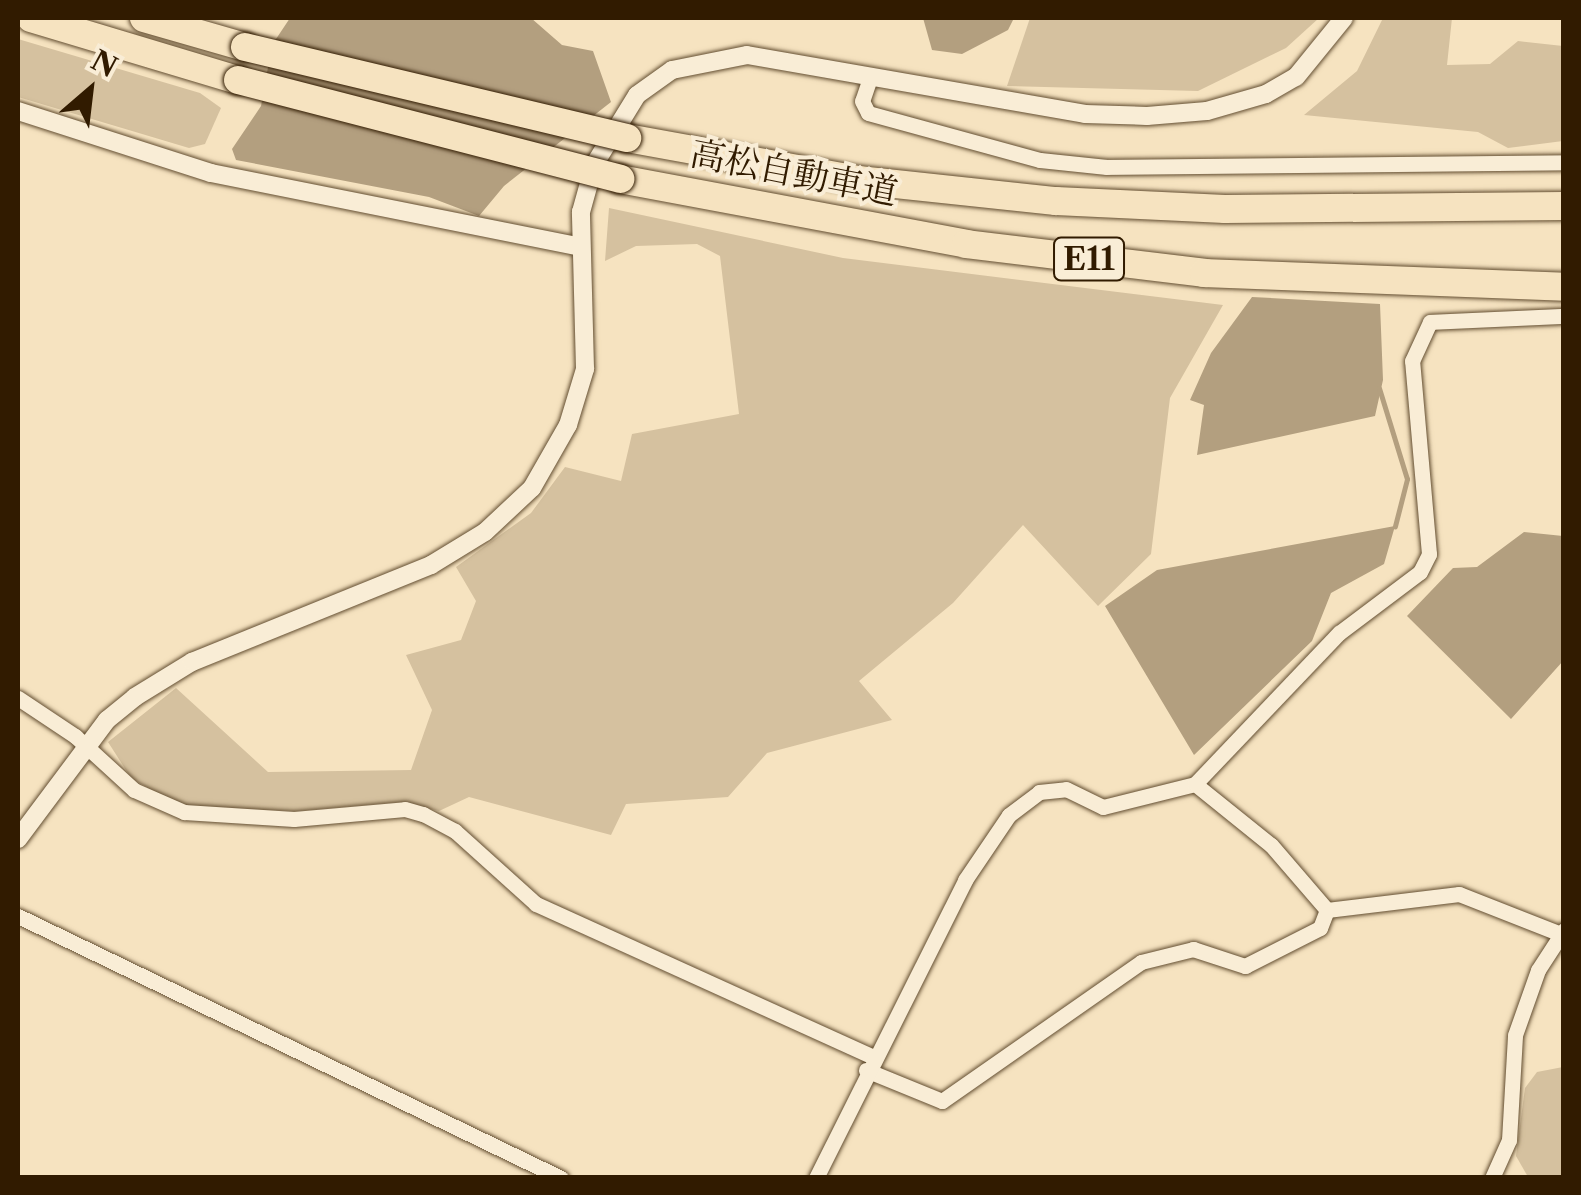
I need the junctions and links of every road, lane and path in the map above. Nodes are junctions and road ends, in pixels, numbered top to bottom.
1 (31, 18) edge
2 (144, 18) edge
3 (1344, 18) edge
4 (870, 78) junction
5 (18, 110) edge
6 (1564, 162) edge
7 (1564, 206) edge
8 (581, 247) junction
9 (1564, 286) edge
10 (1564, 316) edge
11 (18, 698) edge
12 (87, 746) junction
13 (1194, 784) junction
14 (18, 839) edge
15 (1327, 910) junction
16 (18, 916) edge
17 (1561, 932) edge
18 (870, 1064) junction
19 (562, 1178) edge
20 (816, 1178) edge
21 (1492, 1178) edge

1 - 9 highway, 高松自動車道 / E11, bridge
2 - 7 highway, 高松自動車道 / E11, bridge
3 - 4 street
4 - 6 street
4 - 8 street
5 - 8 street
8 - 12 street
10 - 13 street
11 - 12 street
12 - 14 street
12 - 18 street
13 - 15 street
13 - 18 street
15 - 17 street
15 - 18 street
16 - 19 street
17 - 21 street
18 - 20 street

